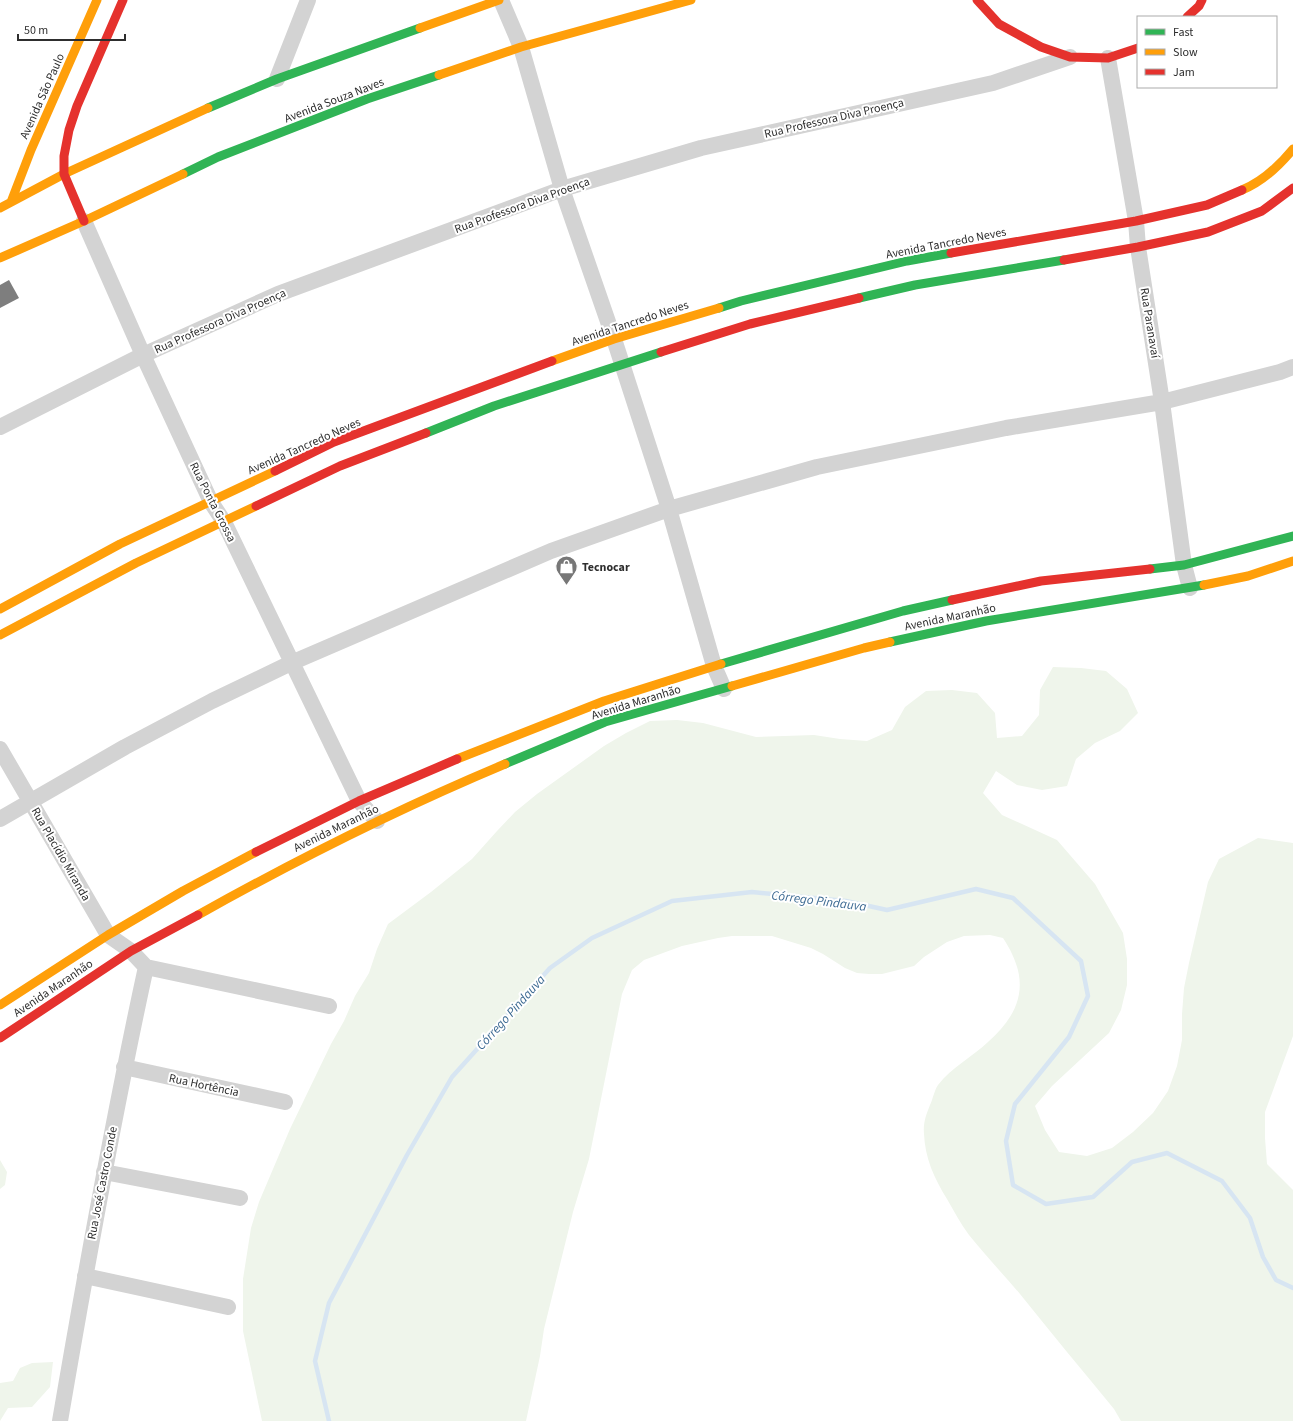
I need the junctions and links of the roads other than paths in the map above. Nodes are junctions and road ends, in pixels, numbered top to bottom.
1 (97, 0) edge
2 (123, 0) edge
3 (308, 0) edge
4 (500, 0) edge
5 (664, 0) edge
6 (691, 0) edge
7 (977, 0) edge
8 (1202, 0) edge
9 (660, 9) junction
10 (1188, 16) edge
11 (521, 47) junction
12 (1137, 48) edge
13 (1070, 56) junction
14 (1108, 58) junction
15 (277, 79) junction
16 (1293, 149) edge
17 (64, 174) junction
18 (1293, 188) edge
19 (562, 189) junction
20 (11, 202) junction
21 (0, 208) edge
22 (84, 221) junction
23 (1136, 221) junction
24 (1138, 247) junction
25 (0, 258) edge
26 (614, 339) junction
27 (143, 355) junction
28 (623, 365) junction
29 (1293, 367) edge
30 (1162, 402) junction
31 (0, 427) edge
32 (212, 502) junction
33 (669, 509) junction
34 (224, 522) junction
35 (1293, 536) edge
36 (1293, 561) edge
37 (1184, 565) junction
38 (1190, 588) junction
39 (0, 608) edge
40 (0, 635) edge
41 (291, 663) junction
42 (714, 666) junction
43 (724, 689) junction
44 (0, 749) edge
45 (30, 801) junction
46 (358, 801) junction
47 (0, 819) edge
48 (377, 821) junction
49 (108, 935) junction
50 (131, 951) junction
51 (146, 967) junction
52 (0, 1005) edge
53 (329, 1006) dead end
54 (0, 1038) edge
55 (124, 1067) junction
56 (285, 1102) dead end
57 (104, 1172) junction
58 (240, 1198) dead end
59 (85, 1276) junction
60 (228, 1307) dead end
61 (60, 1421) edge

1 - 20 street, Avenida São Paulo
2 - 17 street
3 - 15 street
4 - 11 street
4 - 15 street
5 - 9 street
6 - 9 street, Avenida Souza Naves
7 - 13 street
8 - 10 street
9 - 11 street, Avenida Souza Naves
11 - 19 street
11 - 22 street, Avenida Souza Naves
12 - 14 street
13 - 14 street
13 - 19 street, Rua Professora Diva Proença
14 - 23 street, Rua Paranavaí
15 - 17 street
16 - 23 street, Avenida Tancredo Neves
17 - 20 street
17 - 22 street, Rua Ponta Grossa
18 - 24 street
19 - 26 street
19 - 27 street, Rua Professora Diva Proença
20 - 21 street
22 - 25 street, Avenida Souza Naves
22 - 27 street, Rua Ponta Grossa
23 - 24 street, Rua Paranavaí
23 - 26 street, Avenida Tancredo Neves
24 - 28 street
24 - 30 street, Rua Paranavaí
26 - 28 street
26 - 32 street, Avenida Tancredo Neves
27 - 31 street, Rua Professora Diva Proença
27 - 32 street, Rua Ponta Grossa
28 - 33 street
28 - 34 street
29 - 30 street
30 - 33 street
30 - 37 street, Rua Paranavaí
32 - 34 street, Rua Ponta Grossa
32 - 39 street, Avenida Tancredo Neves
33 - 41 street
33 - 42 street
34 - 40 street
34 - 41 street, Rua Ponta Grossa
35 - 37 street, Avenida Maranhão
36 - 38 street, Avenida Maranhão
37 - 38 street, Rua Paranavaí
37 - 42 street, Avenida Maranhão
38 - 43 street, Avenida Maranhão
41 - 45 street
41 - 46 street, Rua Ponta Grossa
42 - 43 street
42 - 46 street, Avenida Maranhão
43 - 48 street, Avenida Maranhão
44 - 45 street, Rua Placídio Miranda
45 - 47 street
45 - 49 street, Rua Placídio Miranda
46 - 48 street, Rua Ponta Grossa
46 - 49 street, Avenida Maranhão
48 - 50 street, Avenida Maranhão
49 - 50 street, Rua Placídio Miranda
49 - 52 street, Avenida Maranhão
50 - 51 street
50 - 54 street, Avenida Maranhão
51 - 53 street
51 - 55 street, Rua José Castro Conde
55 - 56 street, Rua Hortência
55 - 57 street, Rua José Castro Conde
57 - 58 street
57 - 59 street, Rua José Castro Conde
59 - 60 street
59 - 61 street, Rua José Castro Conde

